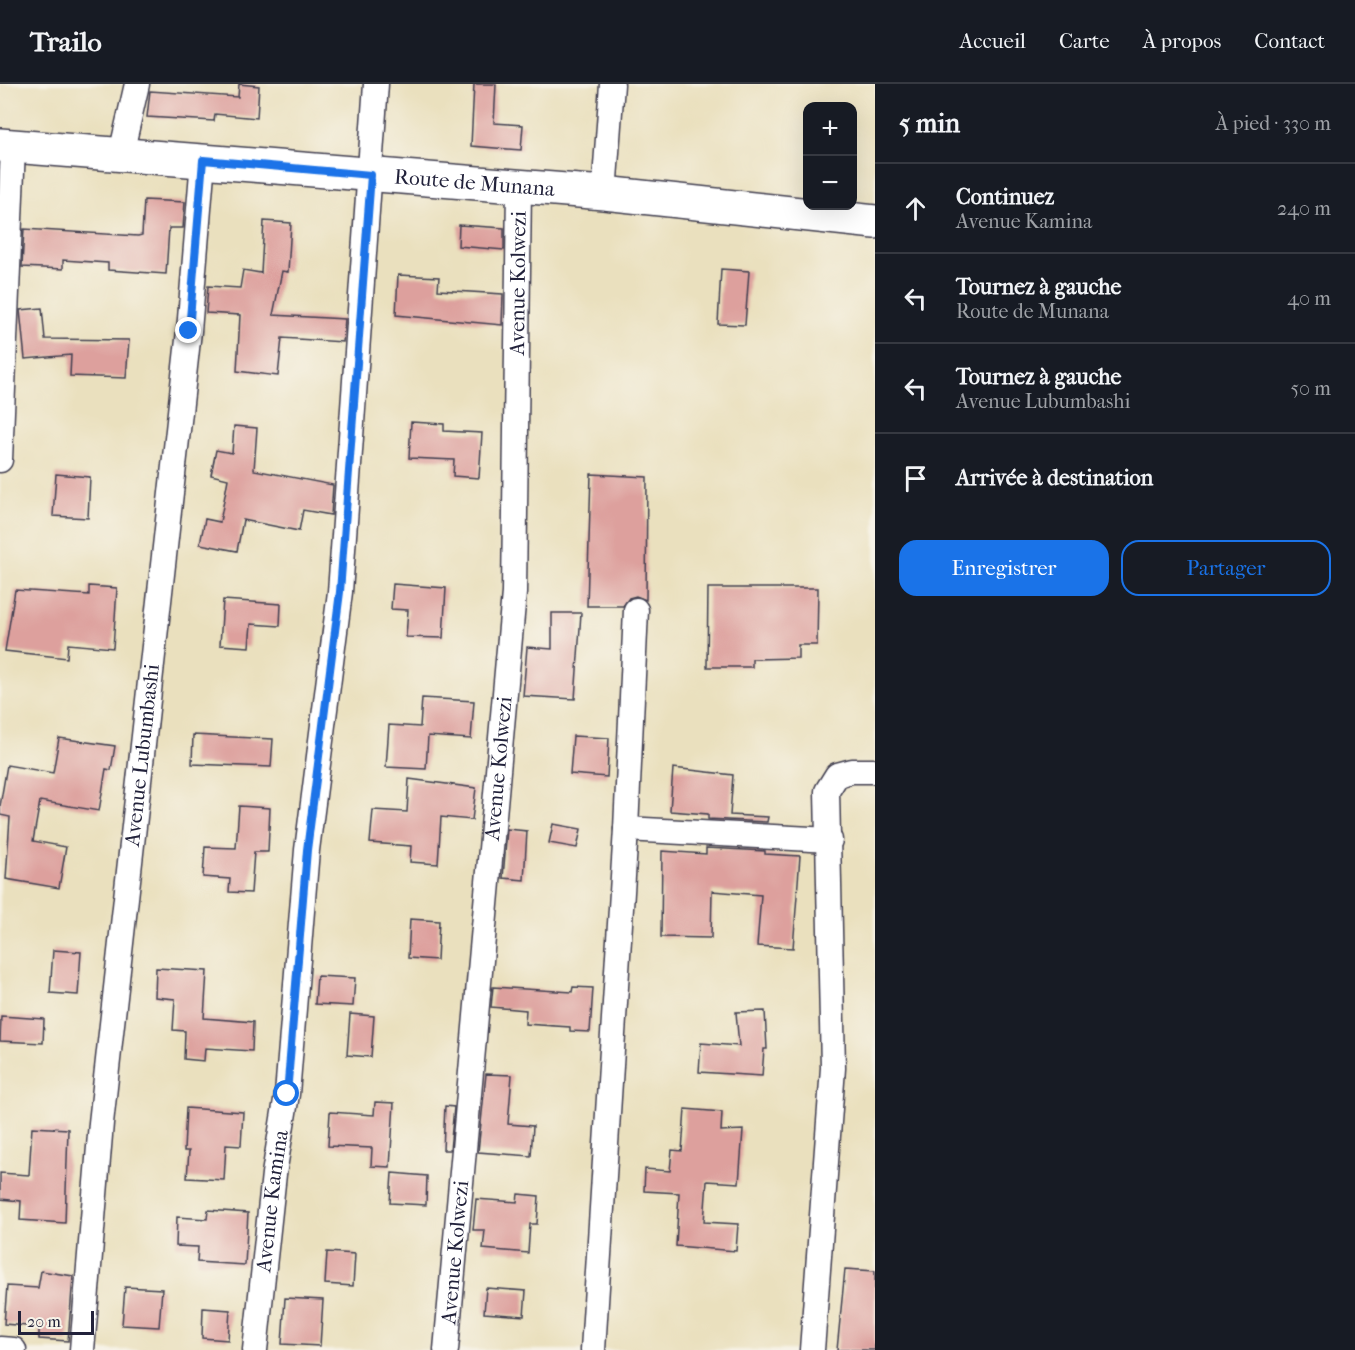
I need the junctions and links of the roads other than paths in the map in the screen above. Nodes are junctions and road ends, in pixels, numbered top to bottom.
1 (137, 84) edge
2 (376, 84) edge
3 (612, 84) edge
4 (6, 146) edge
5 (121, 154) junction
6 (203, 160) junction
7 (371, 175) junction
8 (519, 186) junction
9 (604, 193) junction
10 (875, 222) edge
11 (0, 460) edge
12 (636, 610) dead end
13 (875, 771) edge
14 (626, 829) junction
15 (830, 840) junction
16 (0, 1349) edge
17 (14, 1350) edge
18 (82, 1350) edge
19 (255, 1350) edge
20 (446, 1350) edge
21 (593, 1350) edge
22 (812, 1350) edge

1 - 5 street
2 - 7 street, Avenue Kamina
3 - 9 street
4 - 5 main road, Route de Munana
4 - 11 street
5 - 6 main road, Route de Munana
6 - 7 main road, Route de Munana
6 - 18 street, Avenue Lubumbashi
7 - 8 main road, Route de Munana
7 - 19 street, Avenue Kamina
8 - 9 main road, Route de Munana
8 - 20 street, Avenue Kolwezi
9 - 10 main road, Route de Munana
12 - 14 street
13 - 15 street
14 - 15 street
14 - 21 street
15 - 22 street
16 - 17 street

